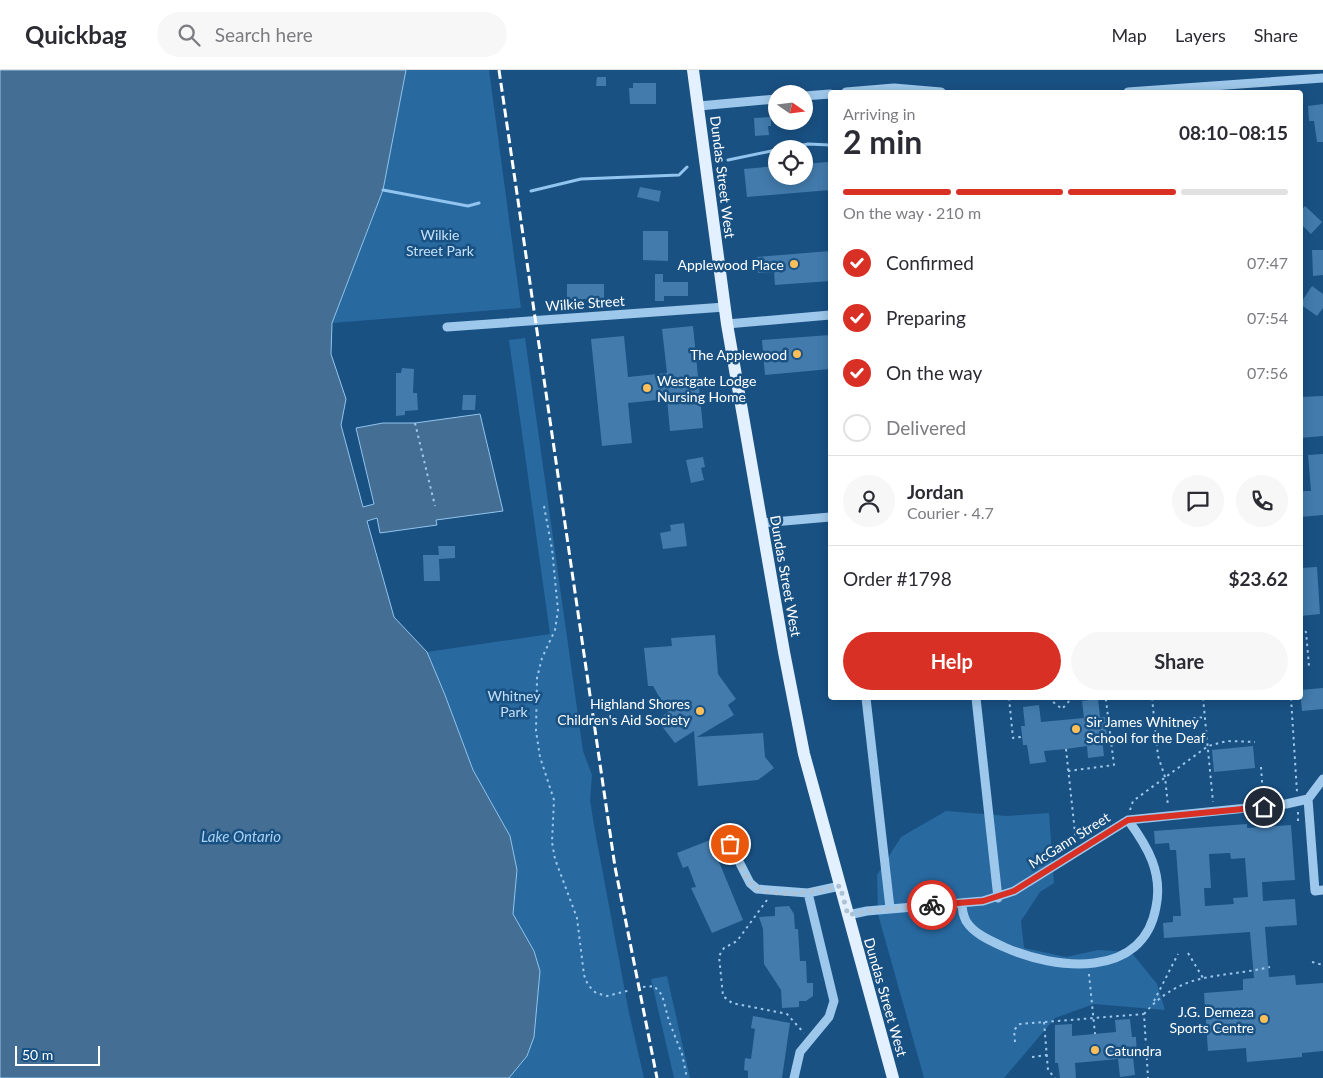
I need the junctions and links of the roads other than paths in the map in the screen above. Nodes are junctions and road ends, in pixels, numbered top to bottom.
1 (694, 70) edge
2 (1323, 78) edge
3 (870, 90) edge
4 (918, 90) edge
5 (1156, 90) edge
6 (828, 94) edge
7 (813, 95) edge
8 (768, 100) edge
9 (699, 106) junction
10 (725, 307) junction
11 (828, 315) edge
12 (727, 324) junction
13 (447, 327) dead end
14 (828, 517) edge
15 (761, 523) junction
16 (866, 700) edge
17 (976, 700) edge
18 (1323, 779) edge
19 (1308, 799) junction
20 (1128, 820) junction
21 (730, 844) dead end
22 (840, 886) junction
23 (1323, 890) edge
24 (808, 893) junction
25 (998, 898) junction
26 (962, 903) junction
27 (890, 908) junction
28 (848, 915) junction
29 (794, 1078) edge
30 (893, 1078) edge

1 - 9 main road, Dundas Street West
2 - 5 street
3 - 4 street
6 - 7 street
8 - 9 street
9 - 10 main road, Dundas Street West
10 - 12 main road, Dundas Street West
10 - 13 street, Wilkie Street
11 - 12 street
12 - 15 main road, Dundas Street West
14 - 15 street
15 - 22 main road, Dundas Street West
16 - 27 street
17 - 25 street
18 - 19 street
19 - 20 street, McGann Street
19 - 23 street
20 - 25 street, McGann Street
20 - 26 street
21 - 24 street
22 - 24 street
22 - 28 main road, Dundas Street West
24 - 29 street
25 - 26 street, McGann Street
26 - 27 street, McGann Street
27 - 28 street, McGann Street
28 - 30 main road, Dundas Street West

